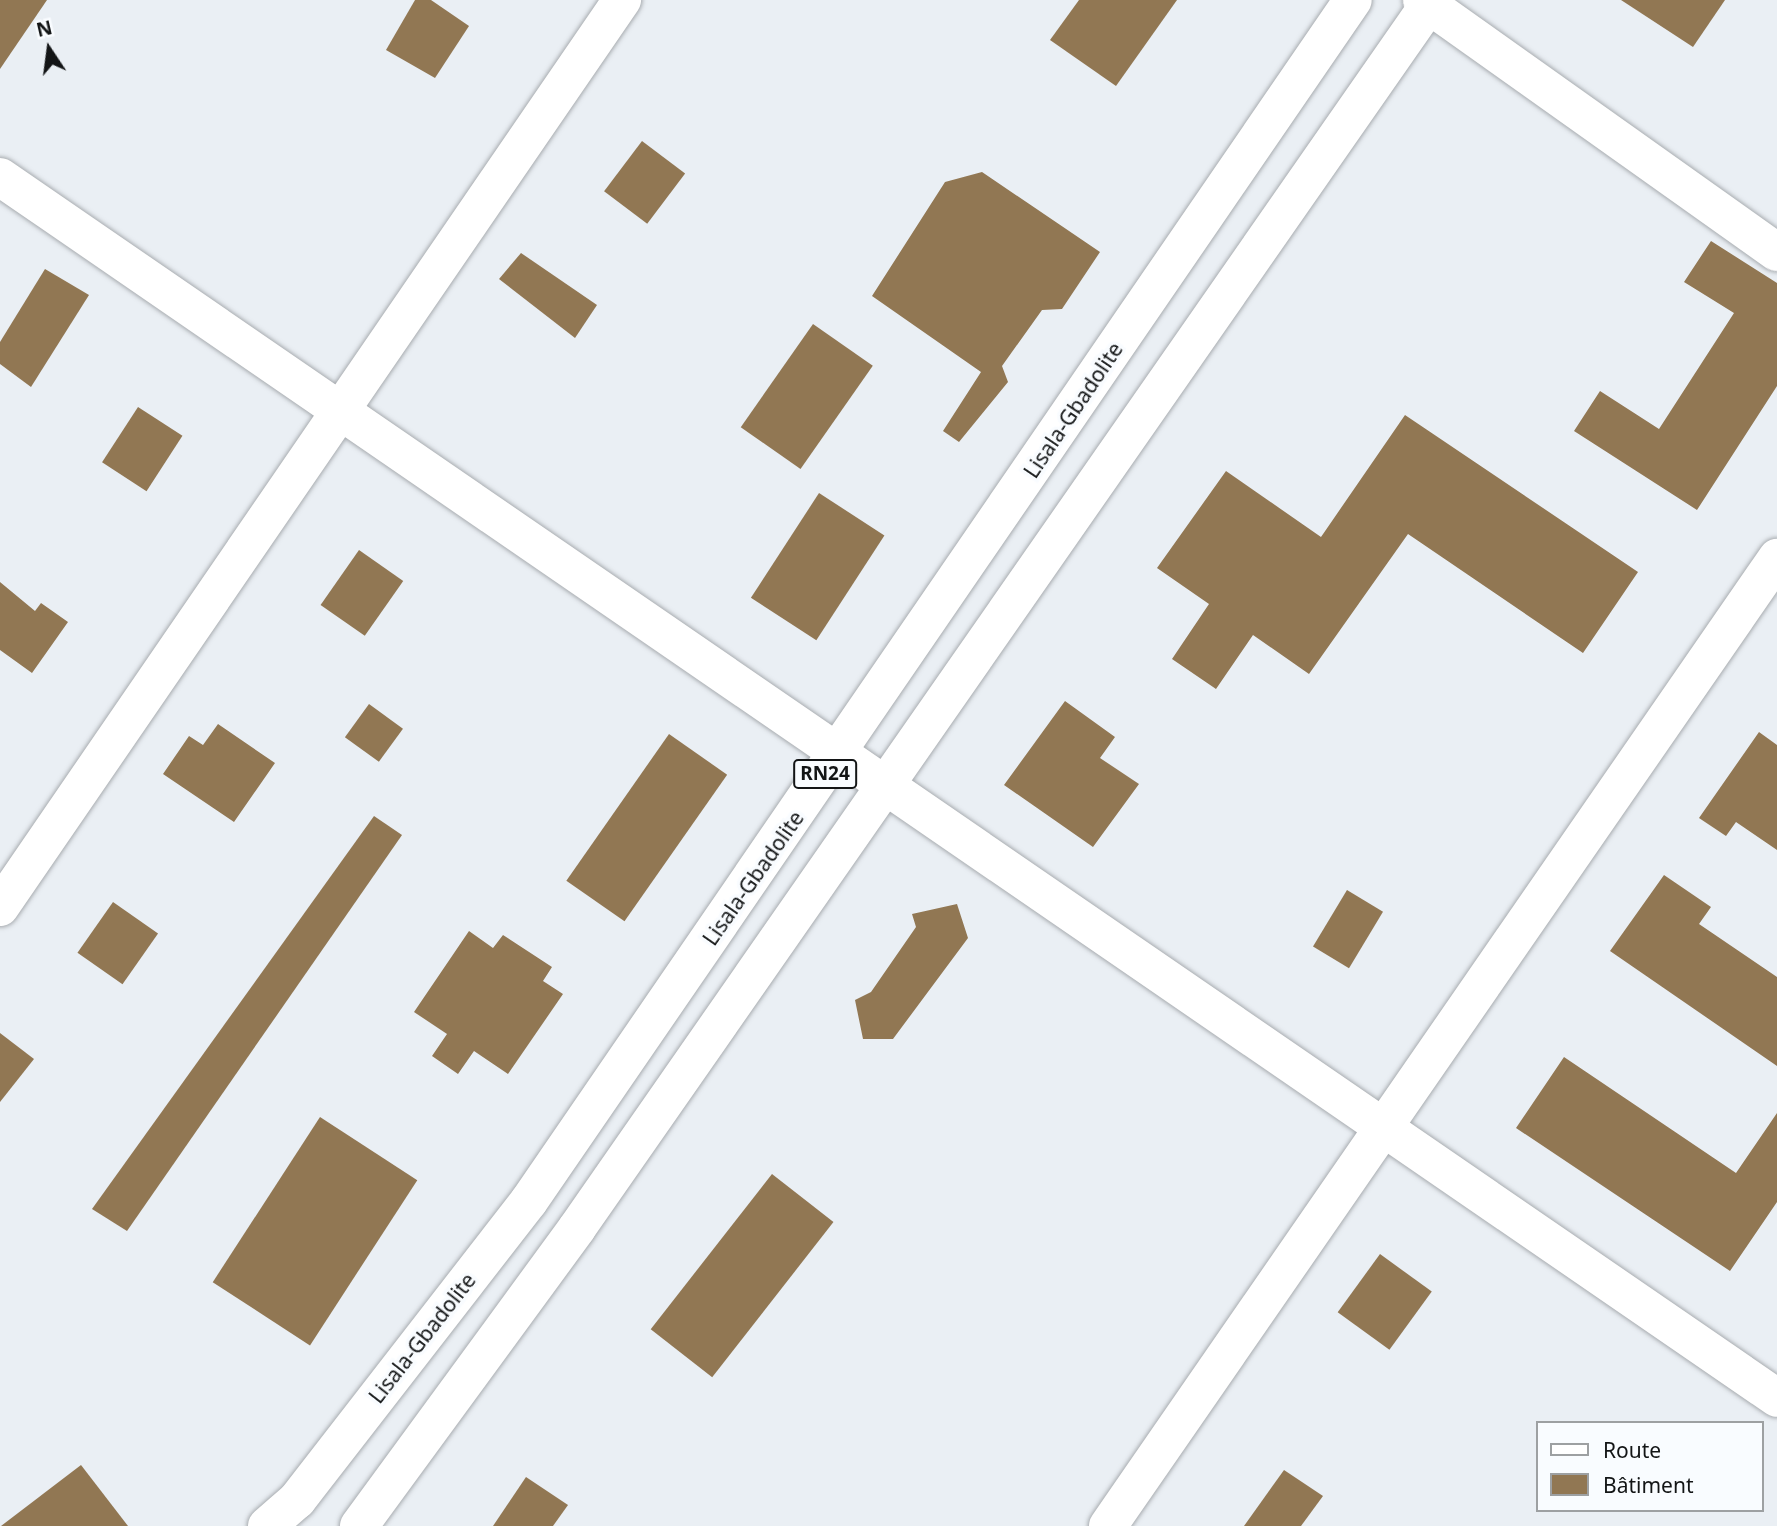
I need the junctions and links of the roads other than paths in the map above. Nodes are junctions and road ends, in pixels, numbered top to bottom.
1 (622, 0) edge
2 (1353, 0) edge
3 (1428, 1) edge
4 (0, 177) edge
5 (1777, 251) edge
6 (339, 409) junction
7 (1777, 558) edge
8 (839, 754) junction
9 (884, 785) junction
10 (0, 907) edge
11 (1380, 1124) junction
12 (529, 1201) junction
13 (577, 1227) junction
14 (1777, 1398) edge
15 (267, 1526) edge
16 (359, 1526) edge
17 (1108, 1526) edge

1 - 6 street
2 - 8 street, Lisala-Gbadolite / RN24
3 - 5 street
3 - 9 street, RN24
4 - 6 street
6 - 8 street
6 - 10 street
7 - 11 street
8 - 9 street
8 - 12 street, Lisala-Gbadolite / RN24
9 - 11 street
9 - 13 street, RN24
11 - 14 street
11 - 17 street
12 - 13 street
12 - 15 street, Lisala-Gbadolite / RN24
13 - 16 street, RN24

